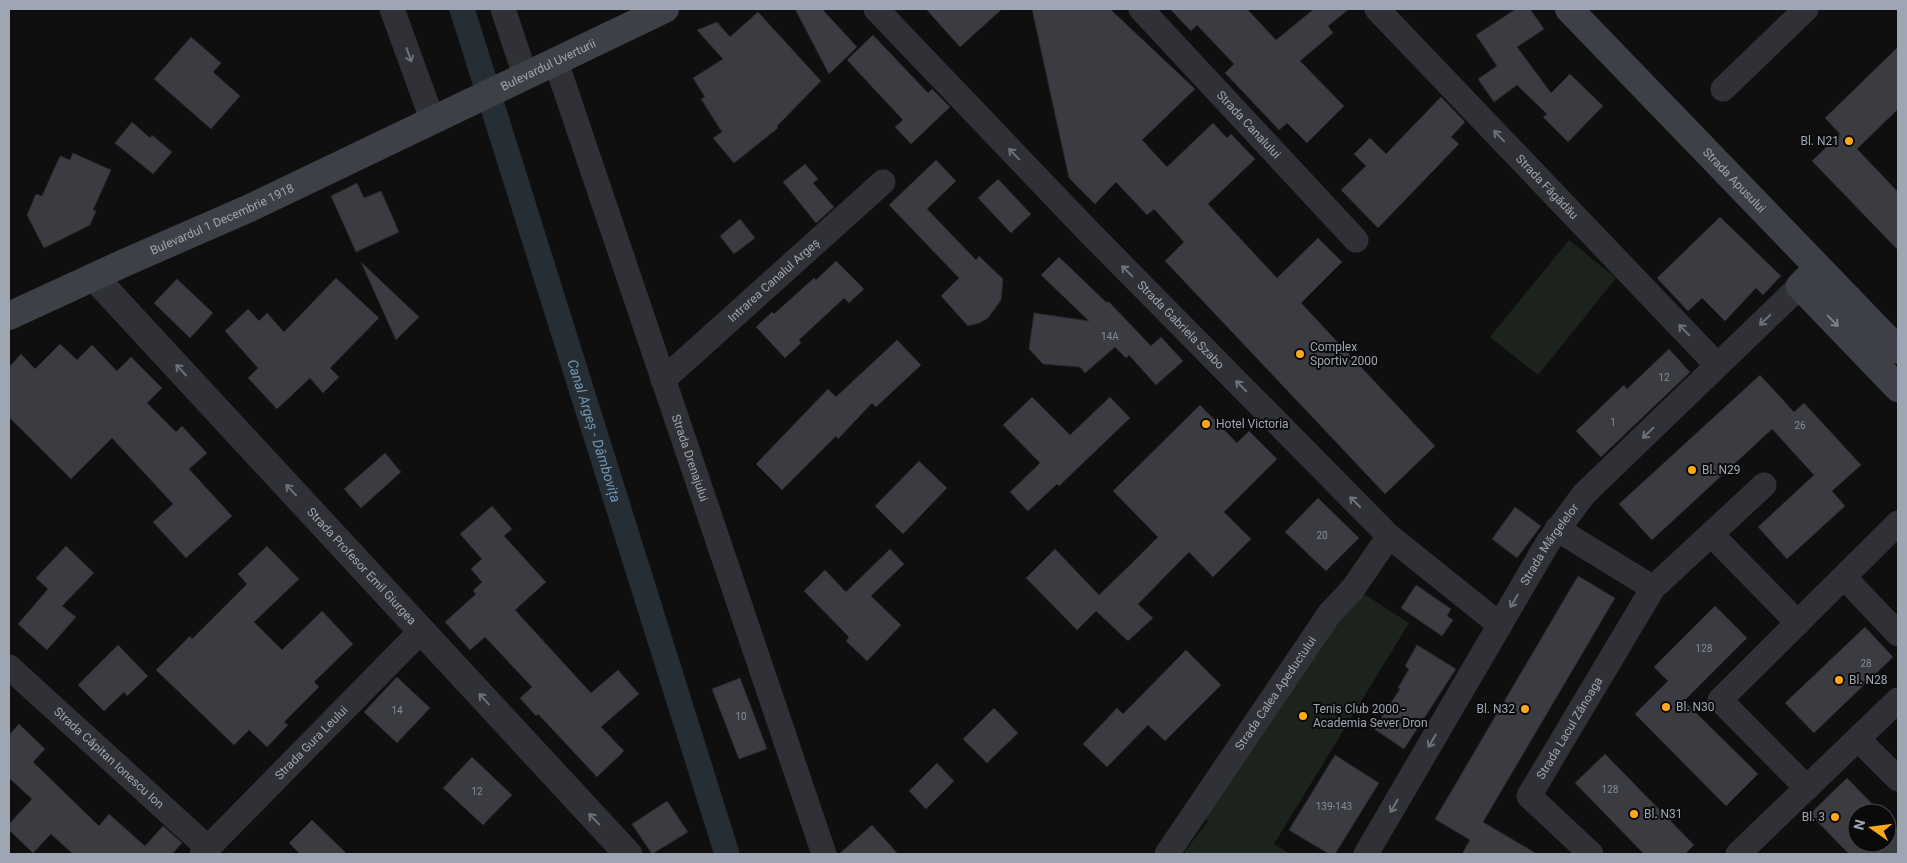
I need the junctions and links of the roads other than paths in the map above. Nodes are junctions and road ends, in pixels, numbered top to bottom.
1 (392, 9) edge
2 (503, 9) edge
3 (665, 9) edge
4 (876, 9) edge
5 (1142, 9) edge
6 (1377, 9) edge
7 (1569, 9) edge
8 (1806, 9) edge
9 (556, 62) junction
10 (525, 75) junction
11 (1723, 89) dead end
12 (432, 119) junction
13 (883, 182) dead end
14 (1356, 240) dead end
15 (94, 277) junction
16 (1809, 277) junction
17 (9, 316) edge
18 (1898, 350) edge
19 (1717, 365) junction
20 (663, 380) junction
21 (1898, 388) edge
22 (1764, 485) dead end
23 (1898, 523) edge
24 (1556, 529) junction
25 (1711, 534) junction
26 (1390, 536) junction
27 (1844, 577) junction
28 (1653, 588) junction
29 (1798, 623) junction
30 (1500, 625) junction
31 (422, 630) junction
32 (1898, 634) edge
33 (9, 667) edge
34 (1898, 700) edge
35 (1858, 739) junction
36 (1898, 779) edge
37 (1807, 788) junction
38 (205, 851) edge
39 (628, 854) edge
40 (824, 854) edge
41 (1168, 854) edge
42 (1366, 854) edge
43 (1591, 854) edge
44 (1738, 854) edge

1 -> 12 street
2 - 10 street
3 - 9 main road, Bulevardul Uverturii
26 -> 4 street, Strada Gabriela Szabo
5 - 14 street, Strada Canalului
19 -> 6 street, Strada Făgădău
7 - 16 main road, Strada Apusului
8 - 11 street
9 - 10 main road, Bulevardul Uverturii
9 - 20 street, Strada Drenajului
10 - 12 main road, Bulevardul Uverturii
12 - 15 main road, Bulevardul 1 Decembrie 1918
13 - 20 street, Intrarea Canalul Argeș
15 - 17 main road, Bulevardul 1 Decembrie 1918
31 -> 15 street, Strada Profesor Emil Giurgea
16 - 18 main road, Strada Apusului
16 -> 19 street, Strada Mărgelelor
16 -> 21 main road, Strada Apusului
19 -> 24 street, Strada Mărgelelor
20 - 40 street, Strada Drenajului
22 - 25 street, Strada Lacul Zănoaga
23 - 27 street
24 - 28 street
24 -> 30 street, Strada Mărgelelor
25 - 28 street, Strada Lacul Zănoaga
25 - 29 street
26 - 30 street, Strada Gabriela Szabo
26 - 41 street, Strada Calea Apeductului
27 - 29 street
27 - 32 street
28 - 43 street, Strada Lacul Zănoaga
29 - 37 street
30 -> 42 street, Strada Mărgelelor
31 - 38 street, Strada Gura Leului
39 -> 31 street, Strada Profesor Emil Giurgea
33 - 38 street, Strada Căpitan Ionescu Ion
34 - 35 street
35 - 36 street
35 - 37 street
37 - 44 street

